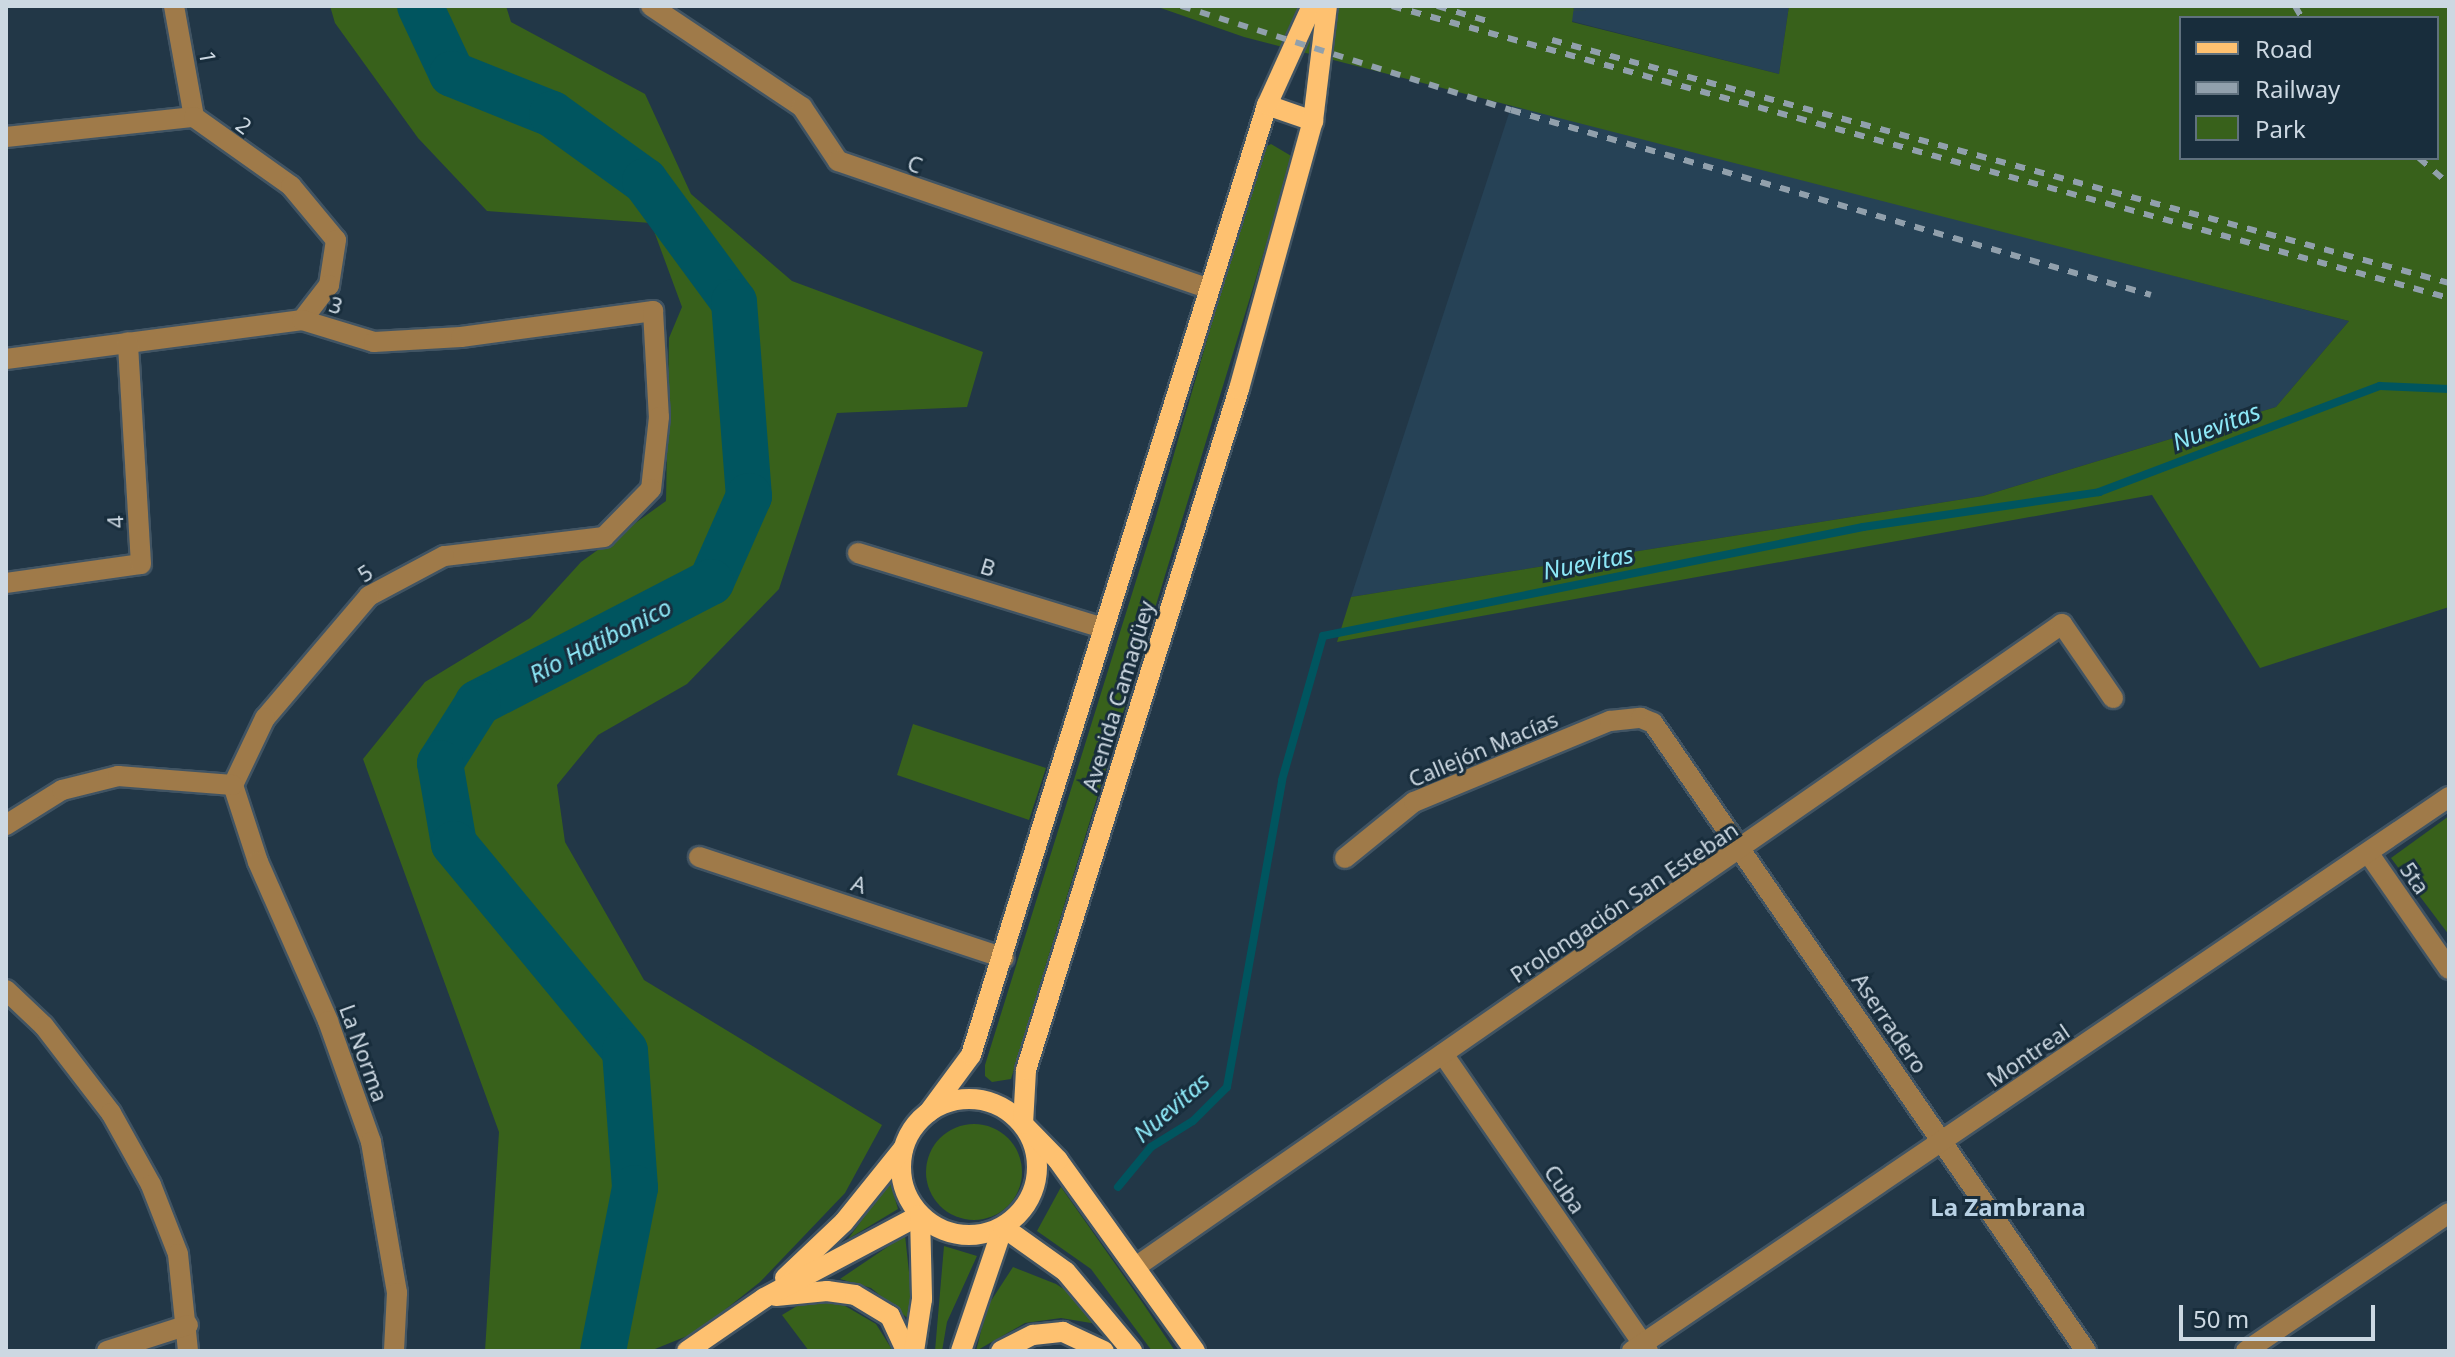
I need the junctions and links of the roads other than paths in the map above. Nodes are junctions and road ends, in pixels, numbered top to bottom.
1 (174, 6) edge
2 (651, 6) edge
3 (1312, 6) edge
4 (1327, 6) edge
5 (1267, 105) junction
6 (194, 117) junction
7 (1313, 121) junction
8 (6, 137) edge
9 (1209, 289) junction
10 (653, 311) joint
11 (302, 320) junction
12 (128, 342) junction
13 (6, 359) edge
14 (858, 553) dead end
15 (6, 583) edge
16 (1104, 628) junction
17 (2113, 698) dead end
18 (1653, 723) joint
19 (233, 785) junction
20 (2449, 797) edge
21 (6, 825) edge
22 (1742, 850) junction
23 (2369, 854) junction
24 (699, 857) dead end
25 (1345, 858) dead end
26 (1004, 958) junction
27 (2449, 969) edge
28 (6, 990) edge
29 (1443, 1054) junction
30 (929, 1112) junction
31 (1023, 1124) junction
32 (1942, 1141) junction
33 (904, 1149) junction
34 (2449, 1213) edge
35 (920, 1215) junction
36 (1003, 1227) junction
37 (1137, 1266) junction
38 (764, 1298) junction
39 (188, 1325) junction
40 (1641, 1349) edge
41 (107, 1351) edge
42 (188, 1351) edge
43 (394, 1351) edge
44 (687, 1351) edge
45 (906, 1351) edge
46 (914, 1351) edge
47 (961, 1351) edge
48 (1001, 1351) edge
49 (1104, 1351) edge
50 (1132, 1351) edge
51 (1195, 1351) edge
52 (2086, 1351) edge
53 (2246, 1351) edge

1 - 6 street, 1
2 - 9 street, C
3 - 5 main road, Avenida Camagüey
4 - 7 main road, Avenida Camagüey
5 - 7 main road
5 - 9 main road, Avenida Camagüey
6 - 8 street
6 - 11 street, 2
7 - 31 main road, Avenida Camagüey
9 - 16 main road, Avenida Camagüey
10 - 11 street, 3
10 - 19 street, 5
11 - 12 street, 3
12 - 13 street, 3
12 - 15 street, 4
14 - 16 street, B
16 - 26 main road, Avenida Camagüey
17 - 22 street, Prolongación San Esteban
18 - 22 street, Aserradero
18 - 25 street, Callejón Macías
19 - 21 street
19 - 43 street, La Norma
20 - 23 street, Montreal
22 - 29 street, Prolongación San Esteban
22 - 32 street, Aserradero
23 - 27 street, 5ta
23 - 32 street, Montreal
24 - 26 street, A
26 - 30 main road, Avenida Camagüey
28 - 39 street
29 - 37 street, Prolongación San Esteban
29 - 40 street, Cuba
30 - 31 main road
30 - 33 main road
31 - 36 main road
31 - 37 main road
32 - 40 street, Montreal
32 - 52 street, Aserradero
33 - 35 main road
33 - 38 main road
34 - 53 street
35 - 36 main road
35 - 38 main road
35 - 46 main road
36 - 47 main road
36 - 50 main road
37 - 51 main road
38 - 44 main road
38 - 45 main road
39 - 41 street
39 - 42 street
48 - 49 main road

